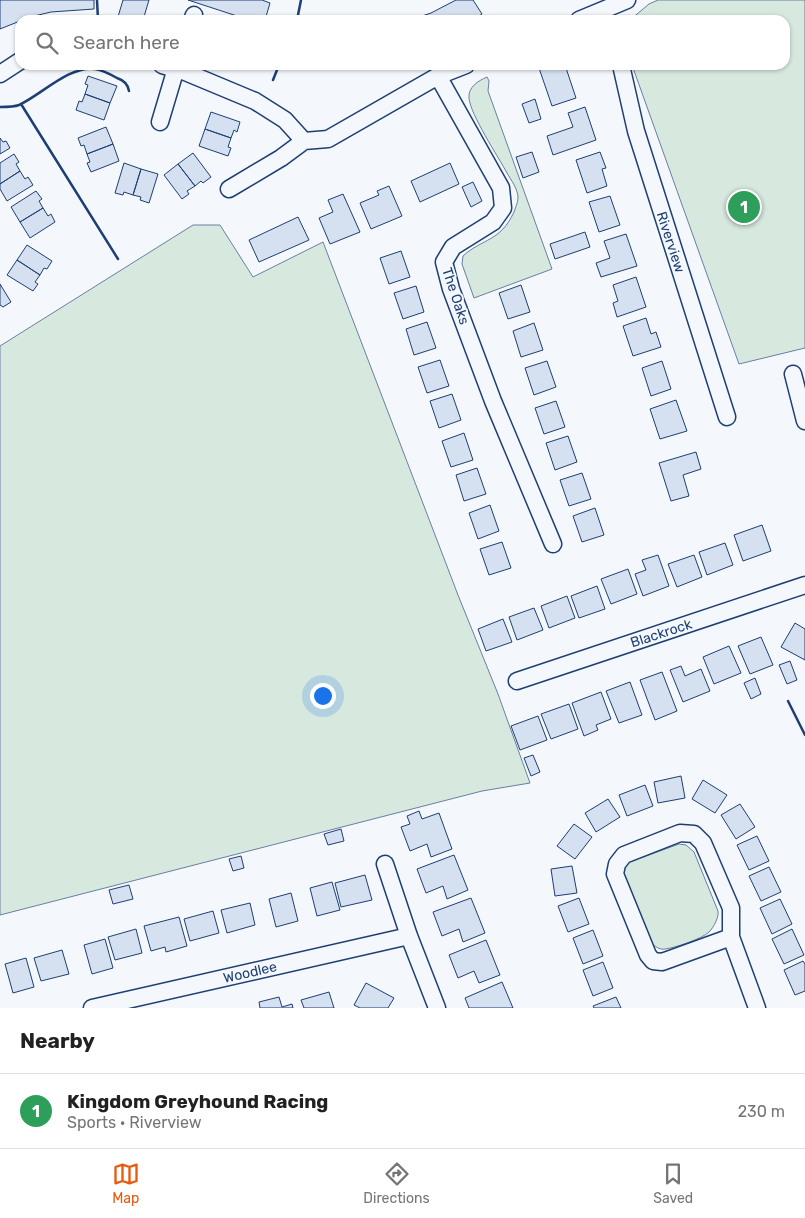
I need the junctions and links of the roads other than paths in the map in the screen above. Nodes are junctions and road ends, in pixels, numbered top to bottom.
1 (627, 0) edge
2 (609, 14) edge
3 (15, 64) edge
4 (171, 70) edge
5 (182, 70) edge
6 (453, 70) edge
7 (622, 70) edge
8 (0, 74) edge
9 (438, 76) junction
10 (160, 122) dead end
11 (304, 141) junction
12 (229, 189) dead end
13 (793, 374) dead end
14 (727, 417) dead end
15 (805, 421) edge
16 (554, 544) dead end
17 (805, 585) edge
18 (517, 681) dead end
19 (385, 864) dead end
20 (409, 936) junction
21 (731, 937) junction
22 (92, 1008) edge
23 (437, 1008) edge
24 (757, 1008) edge

1 - 2 street
3 - 8 street
4 - 10 street
5 - 11 street
6 - 9 street
7 - 14 street, Riverview
9 - 11 street
9 - 16 street, The Oaks
11 - 12 street
13 - 15 street
17 - 18 street, Blackrock
19 - 20 street
20 - 22 street, Woodlee
20 - 23 street
21 - 21 street
21 - 24 street

